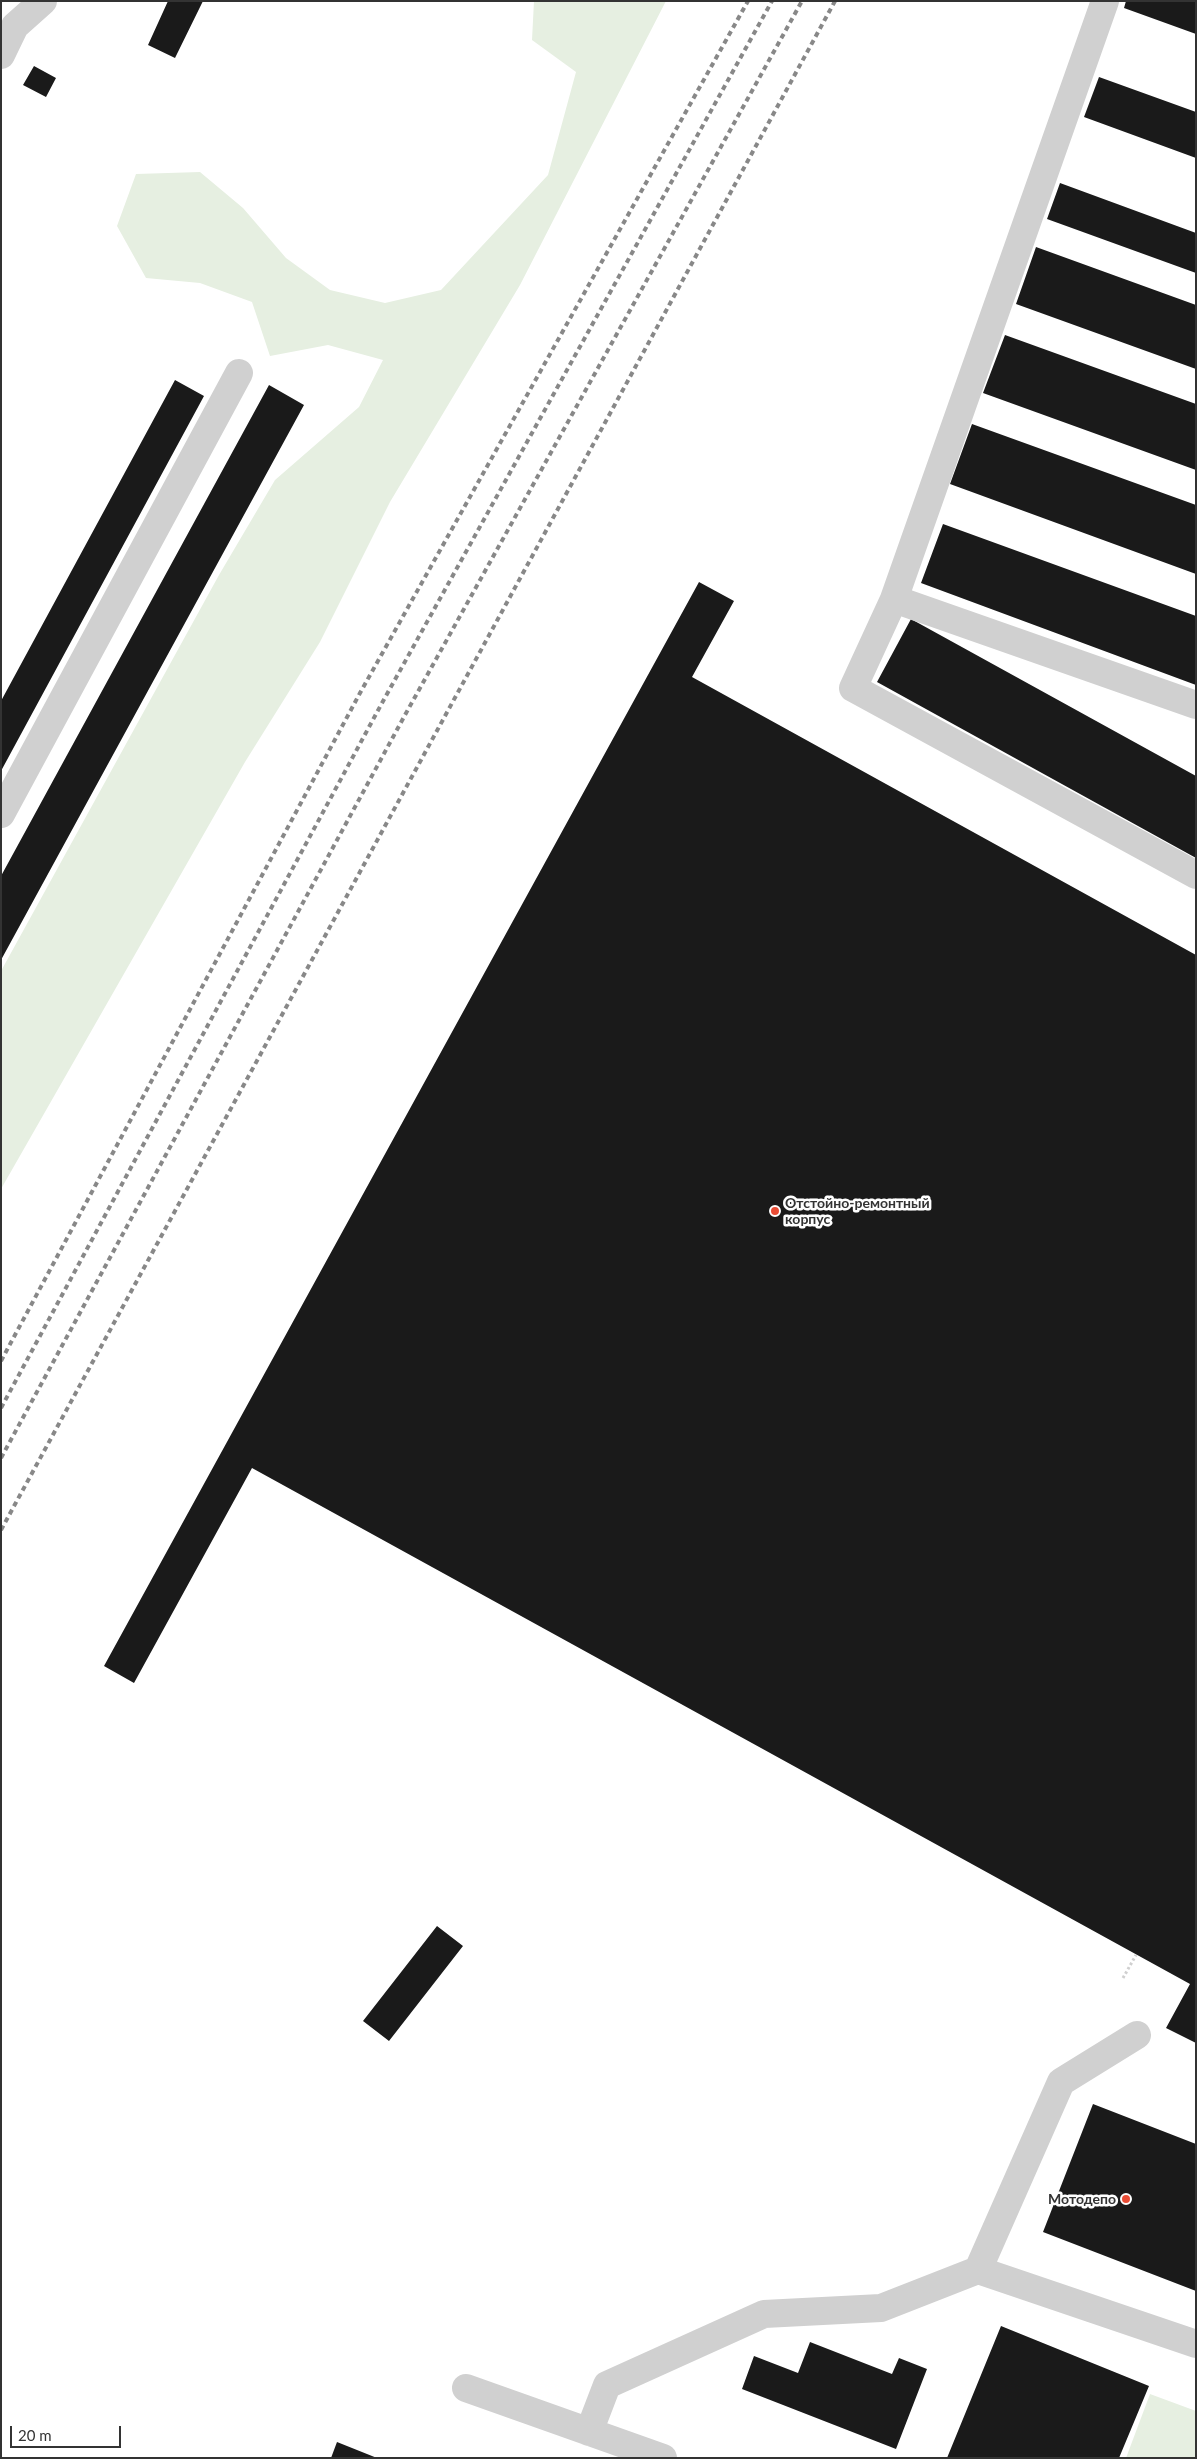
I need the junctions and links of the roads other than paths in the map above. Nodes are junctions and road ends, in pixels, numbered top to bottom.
1 (43, 1) edge
2 (1105, 1) edge
3 (14, 14) edge
4 (1, 55) edge
5 (239, 373) dead end
6 (894, 599) junction
7 (1196, 705) edge
8 (1, 814) edge
9 (1196, 875) edge
10 (1137, 2035) dead end
11 (978, 2270) junction
12 (1196, 2344) edge
13 (466, 2388) dead end
14 (589, 2432) junction
15 (663, 2458) edge

1 - 3 lane
2 - 6 lane
3 - 4 lane
5 - 8 lane
6 - 7 lane
6 - 9 lane
10 - 11 lane
11 - 12 lane
11 - 14 lane
13 - 14 lane
14 - 15 lane

